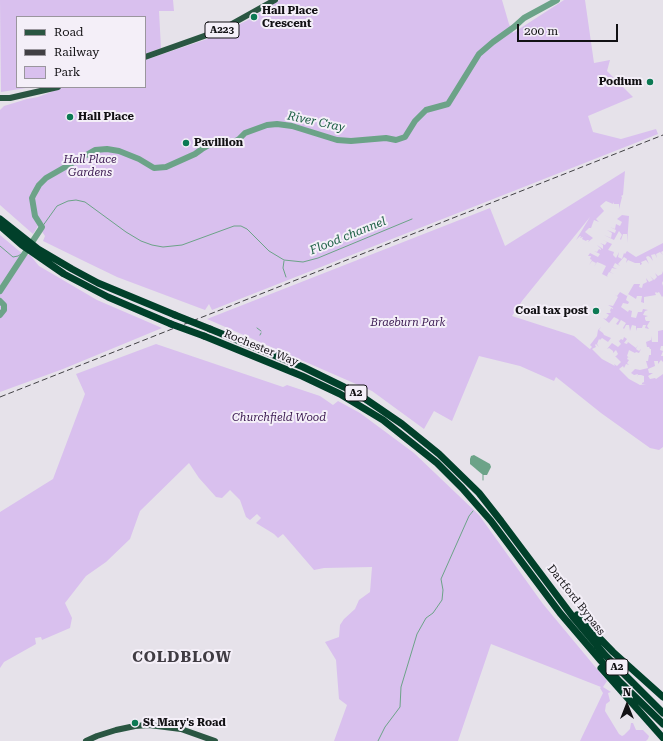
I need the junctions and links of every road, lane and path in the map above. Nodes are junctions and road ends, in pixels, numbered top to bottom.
1 (275, 0) edge
2 (146, 57) edge
3 (54, 88) edge
4 (0, 98) edge
5 (10, 98) junction
6 (0, 103) edge
7 (2, 224) edge
8 (36, 251) junction
9 (479, 493) joint
10 (492, 521) joint
11 (534, 565) junction
12 (560, 613) junction
13 (663, 696) edge
14 (663, 713) edge
15 (663, 724) edge
16 (663, 738) edge
17 (86, 741) edge
18 (215, 741) edge

1 - 2 main road, A223
3 - 5 main road
4 - 5 main road
5 - 6 main road
7 - 8 highway, Rochester Way / A2
7 - 8 highway, Rochester Way / A2
8 - 9 highway, Rochester Way / A2, bridge
8 - 10 highway, Rochester Way / A2, bridge
9 - 11 highway, Dartford Bypass / A2
10 - 12 highway, Dartford Bypass / A2
11 - 13 highway
11 - 14 highway, Dartford Bypass / A2
12 - 15 highway, Dartford Bypass / A2
12 - 16 highway
17 - 18 main road

